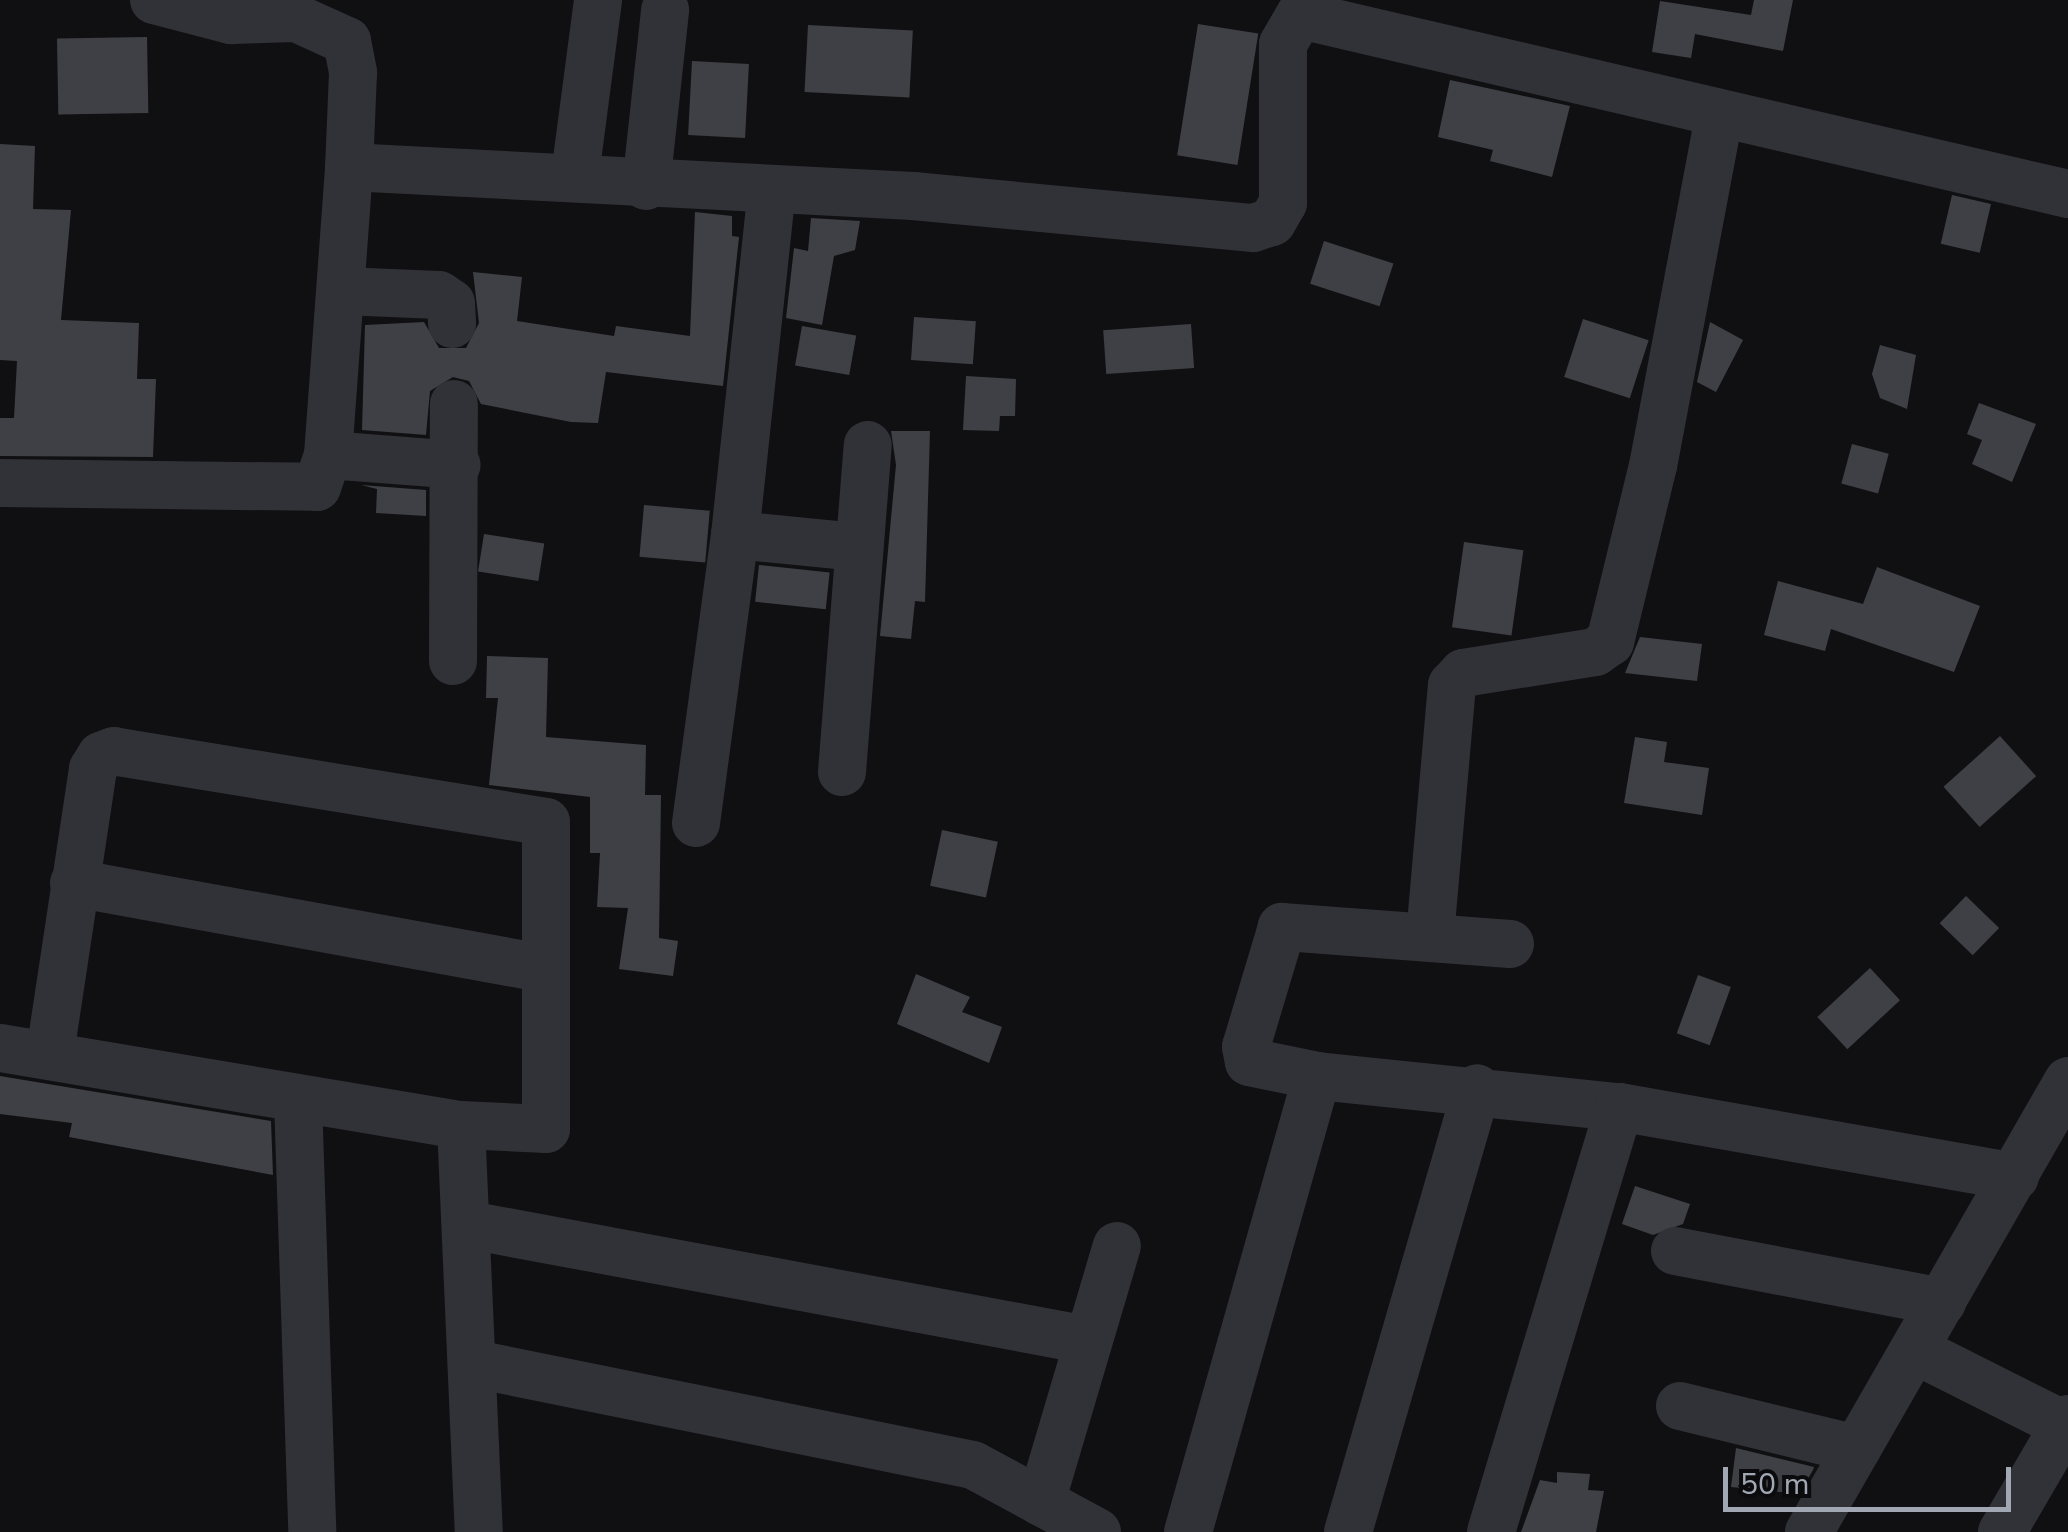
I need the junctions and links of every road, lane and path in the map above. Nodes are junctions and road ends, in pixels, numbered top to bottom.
1 (154, 0) edge
2 (598, 0) edge
3 (665, 10) dead end
4 (1719, 116) junction
5 (348, 167) junction
6 (575, 176) junction
7 (646, 186) junction
8 (772, 191) junction
9 (2068, 194) edge
10 (342, 292) junction
11 (452, 324) dead end
12 (454, 404) dead end
13 (868, 446) dead end
14 (328, 455) junction
15 (458, 465) junction
16 (0, 483) edge
17 (736, 535) junction
18 (858, 548) junction
19 (453, 661) dead end
20 (842, 772) dead end
21 (696, 823) dead end
22 (74, 883) junction
23 (1430, 936) junction
24 (1510, 944) dead end
25 (545, 969) junction
26 (0, 1048) edge
27 (50, 1054) junction
28 (1317, 1076) junction
29 (2068, 1081) edge
30 (1477, 1088) junction
31 (298, 1100) junction
32 (1619, 1107) junction
33 (461, 1124) junction
34 (2015, 1176) junction
35 (469, 1225) junction
36 (1117, 1246) dead end
37 (1675, 1251) dead end
38 (1942, 1302) junction
39 (1087, 1340) junction
40 (1915, 1350) junction
41 (475, 1364) junction
42 (1680, 1406) dead end
43 (2067, 1424) edge
44 (1857, 1449) junction
45 (1040, 1502) junction
46 (312, 1532) edge
47 (479, 1532) edge
48 (1096, 1532) edge
49 (1188, 1532) edge
50 (1348, 1532) edge
51 (1491, 1532) edge
52 (1809, 1532) edge
53 (2002, 1532) edge

1 - 5 street
2 - 6 street
3 - 7 street
4 - 8 street
4 - 9 street
4 - 23 street
5 - 6 street
5 - 10 street
6 - 7 street
7 - 8 street
8 - 17 street
10 - 11 street
10 - 14 street
12 - 15 street
13 - 18 street
14 - 15 street
14 - 16 street
15 - 19 street
17 - 18 street
17 - 21 street
18 - 20 street
22 - 25 street
22 - 25 street
22 - 27 street
23 - 24 street
23 - 28 street
25 - 33 street
26 - 27 street
27 - 31 street
28 - 30 street
28 - 49 street
29 - 34 street
30 - 32 street
30 - 50 street
31 - 33 street
31 - 46 street
32 - 34 street
32 - 51 street
33 - 35 street
34 - 38 street
35 - 39 street
35 - 41 street
36 - 39 street
37 - 38 street
38 - 40 street
39 - 45 street
40 - 43 street
40 - 44 street
41 - 45 street
41 - 47 street
42 - 44 street
43 - 53 street
44 - 52 street
45 - 48 street

